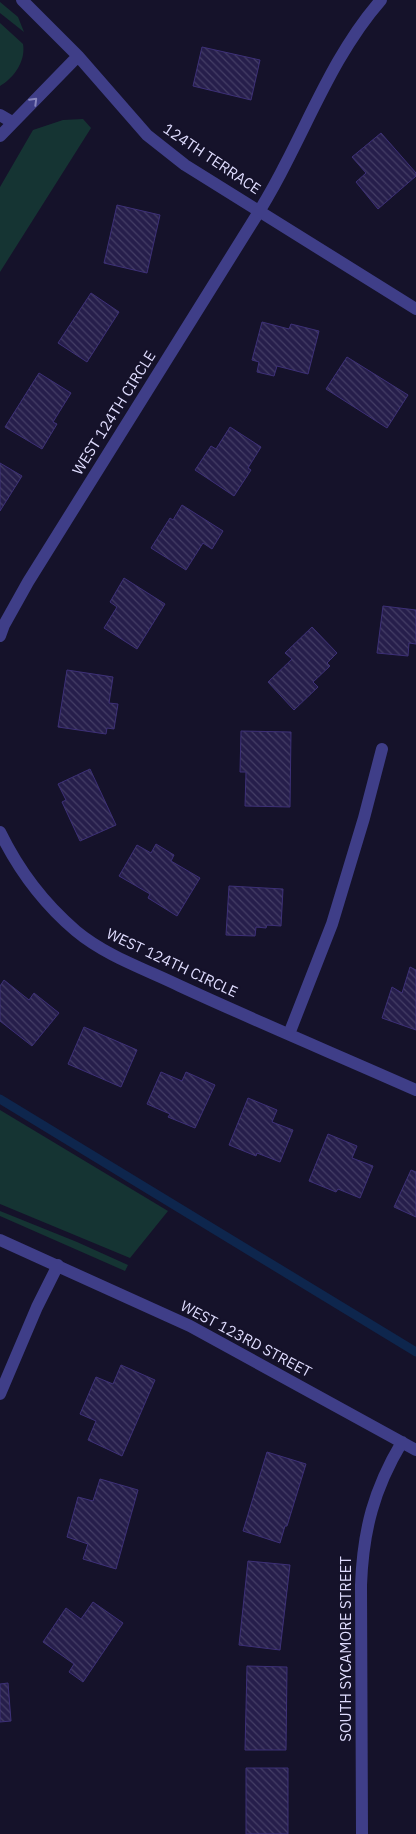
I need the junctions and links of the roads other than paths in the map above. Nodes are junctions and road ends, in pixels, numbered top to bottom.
1 (22, 0) edge
2 (380, 0) edge
3 (78, 56) junction
4 (0, 115) edge
5 (12, 122) junction
6 (0, 136) edge
7 (260, 210) junction
8 (416, 309) edge
9 (0, 636) edge
10 (382, 749) dead end
11 (0, 832) edge
12 (289, 1034) junction
13 (416, 1090) edge
14 (0, 1240) edge
15 (58, 1265) junction
16 (0, 1394) edge
17 (402, 1442) junction
18 (416, 1450) edge
19 (362, 1834) edge

1 - 3 street, 124TH TERRACE
2 - 7 street, WEST 124TH CIRCLE
5 -> 3 street
3 - 7 street, 124TH TERRACE
4 - 5 street
5 - 6 street
7 - 8 street, 124TH TERRACE
7 - 9 street, WEST 124TH CIRCLE
10 - 12 street
11 - 12 street, WEST 124TH CIRCLE
12 - 13 street, WEST 124TH CIRCLE
14 - 15 street, WEST 123RD STREET
15 - 16 street
15 - 17 street, WEST 123RD STREET
17 - 18 street, WEST 123RD STREET
17 - 19 street, SOUTH SYCAMORE STREET

